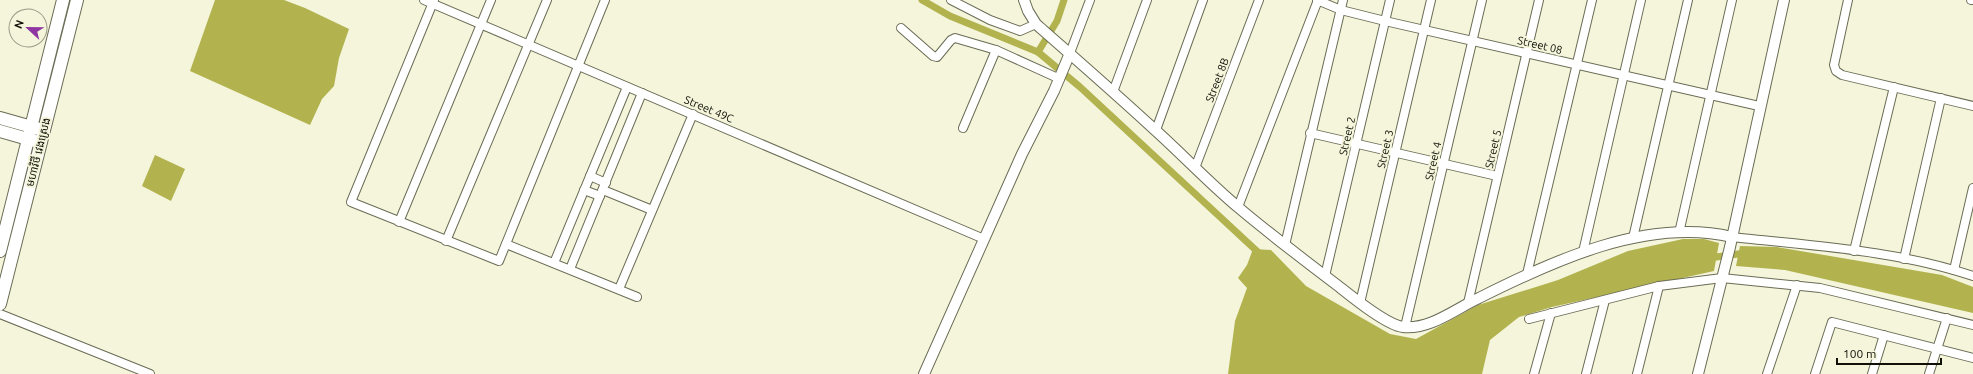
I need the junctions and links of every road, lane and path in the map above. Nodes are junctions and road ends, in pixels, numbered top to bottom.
1 (63, 0) edge
2 (77, 0) edge
3 (424, 0) edge
4 (491, 0) edge
5 (547, 0) edge
6 (605, 0) edge
7 (951, 0) edge
8 (1024, 0) edge
9 (1090, 0) edge
10 (1147, 0) edge
11 (1203, 0) edge
12 (1259, 0) edge
13 (1317, 0) edge
14 (1343, 0) edge
15 (1390, 0) edge
16 (1431, 0) edge
17 (1482, 0) edge
18 (1539, 0) edge
19 (1592, 0) edge
20 (1641, 0) edge
21 (1688, 0) edge
22 (1732, 0) edge
23 (1784, 0) edge
24 (1848, 0) edge
25 (433, 2) edge
26 (1341, 10) junction
27 (1385, 21) junction
28 (1036, 24) junction
29 (481, 26) junction
30 (901, 28) dead end
31 (1424, 30) junction
32 (1472, 41) junction
33 (528, 45) junction
34 (996, 50) junction
35 (1070, 53) junction
36 (1526, 53) junction
37 (1578, 65) junction
38 (578, 66) junction
39 (1062, 74) junction
40 (1624, 76) junction
41 (1669, 86) junction
42 (627, 87) junction
43 (1894, 87) junction
44 (1113, 92) junction
45 (642, 93) junction
46 (1710, 95) junction
47 (1941, 98) junction
48 (1759, 106) junction
49 (1973, 106) edge
50 (693, 114) junction
51 (0, 118) edge
52 (31, 127) junction
53 (963, 128) dead end
54 (44, 130) junction
55 (1156, 130) junction
56 (0, 131) edge
57 (1310, 133) junction
58 (28, 139) junction
59 (40, 143) junction
60 (1356, 144) junction
61 (1396, 153) junction
62 (1444, 164) junction
63 (1195, 168) junction
64 (590, 176) junction
65 (1497, 176) junction
66 (1973, 188) edge
67 (584, 190) junction
68 (603, 190) junction
69 (1238, 207) junction
70 (652, 210) junction
71 (399, 222) junction
72 (1678, 233) junction
73 (984, 238) junction
74 (1633, 238) junction
75 (446, 241) junction
76 (1731, 242) junction
77 (506, 244) junction
78 (1285, 245) junction
79 (0, 251) edge
80 (1854, 251) junction
81 (1583, 252) junction
82 (1904, 259) junction
83 (554, 263) junction
84 (570, 269) junction
85 (1954, 270) junction
86 (1724, 273) junction
87 (1528, 274) junction
88 (1325, 276) junction
89 (1973, 276) edge
90 (1797, 284) junction
91 (1659, 286) junction
92 (619, 289) junction
93 (638, 296) dead end
94 (1605, 300) junction
95 (1360, 303) junction
96 (1468, 303) junction
97 (0, 304) edge
98 (1551, 313) junction
99 (0, 314) edge
100 (1947, 318) junction
101 (1529, 319) dead end
102 (1973, 325) edge
103 (1406, 327) junction
104 (1884, 336) junction
105 (1937, 349) junction
106 (1973, 358) edge
107 (150, 374) edge
108 (924, 374) edge
109 (1534, 374) edge
110 (1586, 374) edge
111 (1637, 374) edge
112 (1698, 374) edge
113 (1767, 374) edge
114 (1815, 374) edge
115 (1872, 374) edge
116 (1929, 374) edge

1 - 52 main road, មហាវិថី វេងស្រេង
2 - 54 main road, មហាវិថី វេងស្រេង
3 - 25 street, Street 49C
4 - 29 street
5 - 33 street
6 - 38 street
7 - 28 street
8 - 28 street
9 - 35 street
10 - 44 street
11 - 55 street
12 - 63 street, Street 8B
13 - 26 street, Street 08
13 - 69 street
14 - 26 street
15 - 27 street, Street 2
16 - 31 street, Street 3
17 - 32 street, Street 4
18 - 36 street, Street 5
19 - 37 street
20 - 40 street
21 - 41 street
22 - 46 street
23 - 48 street
24 - 43 street
25 - 29 street, Street 49C
25 - 71 street
26 - 27 street, Street 08
26 - 57 street
27 - 31 street, Street 08
27 - 60 street, Street 2
28 - 35 street
29 - 33 street, Street 49C
29 - 71 street
30 - 34 street
31 - 32 street, Street 08
31 - 61 street, Street 3
32 - 36 street, Street 08
32 - 62 street, Street 4
33 - 38 street, Street 49C
33 - 75 street
34 - 39 street
34 - 53 street
35 - 39 street
35 - 44 street
36 - 37 street, Street 08
36 - 65 street, Street 5
37 - 40 street, Street 08
37 - 87 street
38 - 42 street, Street 49C
38 - 77 street
39 - 73 street
40 - 41 street, Street 08
40 - 81 street
41 - 46 street, Street 08
41 - 74 street
42 - 45 street, Street 49C
42 - 64 street
43 - 47 street
43 - 80 street
44 - 55 street
45 - 50 street, Street 49C
45 - 68 street
46 - 48 street, Street 08
46 - 72 street
47 - 49 street
47 - 82 street
48 - 76 street
50 - 70 street
50 - 73 street, Street 49C
51 - 52 main road
52 - 54 main road
52 - 58 main road, មហាវិថី វេងស្រេង
54 - 59 main road, មហាវិថី វេងស្រេង
55 - 63 street
56 - 58 main road
57 - 60 street
57 - 78 street
58 - 59 main road
58 - 79 main road, មហាវិថី វេងស្រេង
59 - 97 main road, មហាវិថី វេងស្រេង
60 - 61 street
60 - 88 street, Street 2
61 - 62 street
61 - 95 street, Street 3
62 - 65 street
62 - 103 street, Street 4
63 - 69 street
64 - 67 street
64 - 68 street
65 - 96 street, Street 5
66 - 85 street
67 - 68 street
67 - 83 street
68 - 70 street
68 - 84 street
69 - 78 street
70 - 92 street
71 - 75 street
72 - 74 street
72 - 76 street
73 - 108 street
74 - 81 street
75 - 77 street
76 - 80 street
76 - 86 street
77 - 83 street
78 - 88 street
80 - 82 street
81 - 87 street
82 - 85 street
83 - 84 street
84 - 92 street
85 - 89 street
86 - 90 street
86 - 91 street
86 - 112 street
87 - 96 street
88 - 95 street
90 - 100 street
90 - 113 street
91 - 94 street
91 - 111 street
92 - 93 street
94 - 98 street
94 - 110 street
95 - 103 street
96 - 103 street
98 - 101 street
98 - 109 street
99 - 107 street
100 - 102 street
100 - 105 street
104 - 105 street
104 - 114 street
104 - 115 street
105 - 106 street
105 - 116 street

